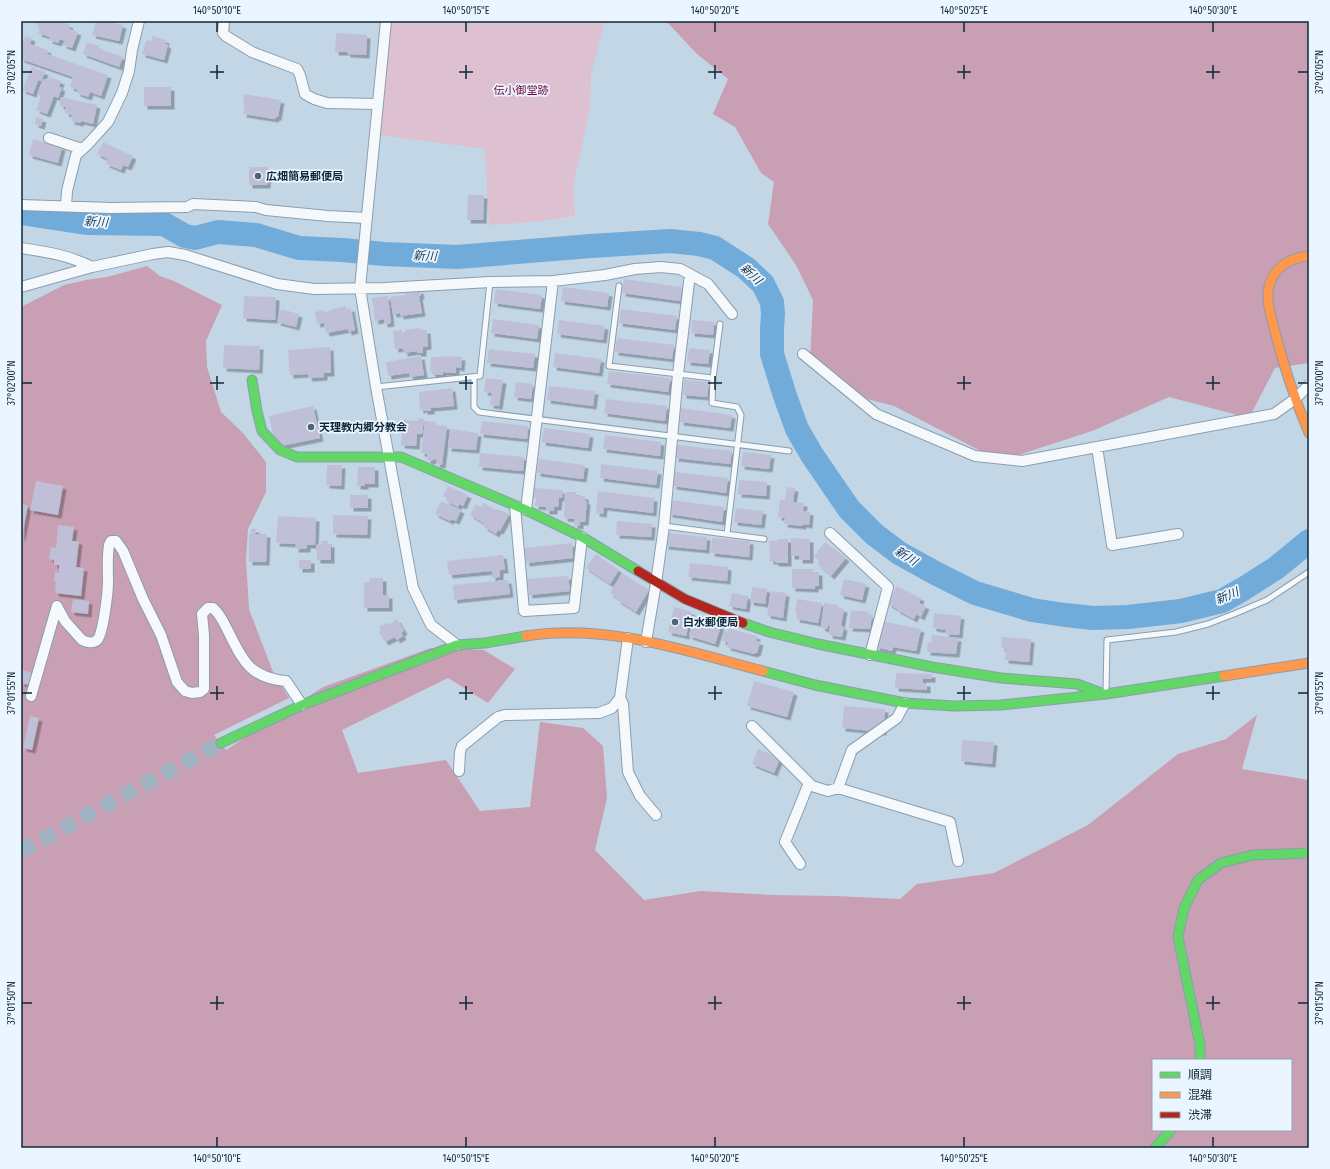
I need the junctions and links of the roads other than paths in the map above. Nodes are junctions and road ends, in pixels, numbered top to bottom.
1 (139, 21) edge
2 (224, 21) edge
3 (386, 21) edge
4 (378, 104) junction
5 (49, 138) dead end
6 (82, 149) junction
7 (21, 205) edge
8 (66, 206) junction
9 (366, 221) junction
10 (21, 248) edge
11 (1309, 256) edge
12 (92, 267) junction
13 (690, 274) junction
14 (553, 281) junction
15 (490, 282) junction
16 (619, 286) dead end
17 (21, 288) edge
18 (360, 288) junction
19 (732, 314) dead end
20 (720, 324) dead end
21 (803, 354) dead end
22 (678, 374) junction
23 (474, 377) junction
24 (713, 378) junction
25 (252, 380) dead end
26 (1309, 385) edge
27 (376, 386) junction
28 (1294, 399) junction
29 (537, 419) junction
30 (1309, 434) edge
31 (673, 436) junction
32 (737, 445) junction
33 (1097, 447) junction
34 (789, 451) dead end
35 (389, 456) junction
36 (516, 506) junction
37 (526, 510) junction
38 (664, 526) junction
39 (830, 533) dead end
40 (727, 534) junction
41 (1178, 534) dead end
42 (582, 537) junction
43 (764, 539) dead end
44 (1309, 572) edge
45 (656, 583) junction
46 (628, 638) junction
47 (646, 642) junction
48 (456, 645) junction
49 (870, 655) junction
50 (1309, 663) edge
51 (1106, 694) junction
52 (31, 696) dead end
53 (620, 698) junction
54 (905, 702) junction
55 (302, 705) junction
56 (752, 726) dead end
57 (222, 743) tunnel mouth
58 (459, 771) dead end
59 (809, 783) junction
60 (838, 788) junction
61 (656, 815) dead end
62 (1309, 853) edge
63 (958, 861) dead end
64 (800, 864) dead end
65 (1200, 1059) edge
66 (1170, 1131) edge
67 (1155, 1148) edge

1 - 6 street
2 - 4 street
3 - 4 street
4 - 9 street
5 - 6 street
6 - 8 street
7 - 8 street
8 - 9 street
9 - 18 street
10 - 12 street
11 - 28 street
12 - 17 street
12 - 18 street
13 - 14 street
13 - 19 street
13 - 22 street
14 - 15 street
14 - 29 street
15 - 18 street
15 - 23 lane
16 - 22 lane
18 - 27 street
20 - 24 lane
21 - 33 street
22 - 24 lane
22 - 31 street
23 - 27 lane
23 - 29 lane
24 - 32 lane
25 - 35 street
26 - 28 street
27 - 35 street
28 - 30 street
28 - 33 street
29 - 31 lane
29 - 37 street
31 - 32 lane
31 - 38 street
32 - 34 lane
32 - 40 lane
33 - 41 street
35 - 36 street
35 - 48 street
36 - 37 street
36 - 42 street
37 - 42 street
38 - 40 lane
38 - 45 street
39 - 49 street
40 - 43 lane
42 - 45 street
44 - 51 lane
45 - 47 street
45 - 49 street
46 - 47 street
46 - 48 street
46 - 53 street
47 - 54 street
48 - 55 street
49 - 51 street
50 - 51 street
51 - 54 street
52 - 55 street
53 - 58 street
53 - 61 street
54 - 60 street
55 - 57 street
56 - 59 street
59 - 60 street
59 - 64 street
60 - 63 street
62 - 65 street
66 - 67 street

